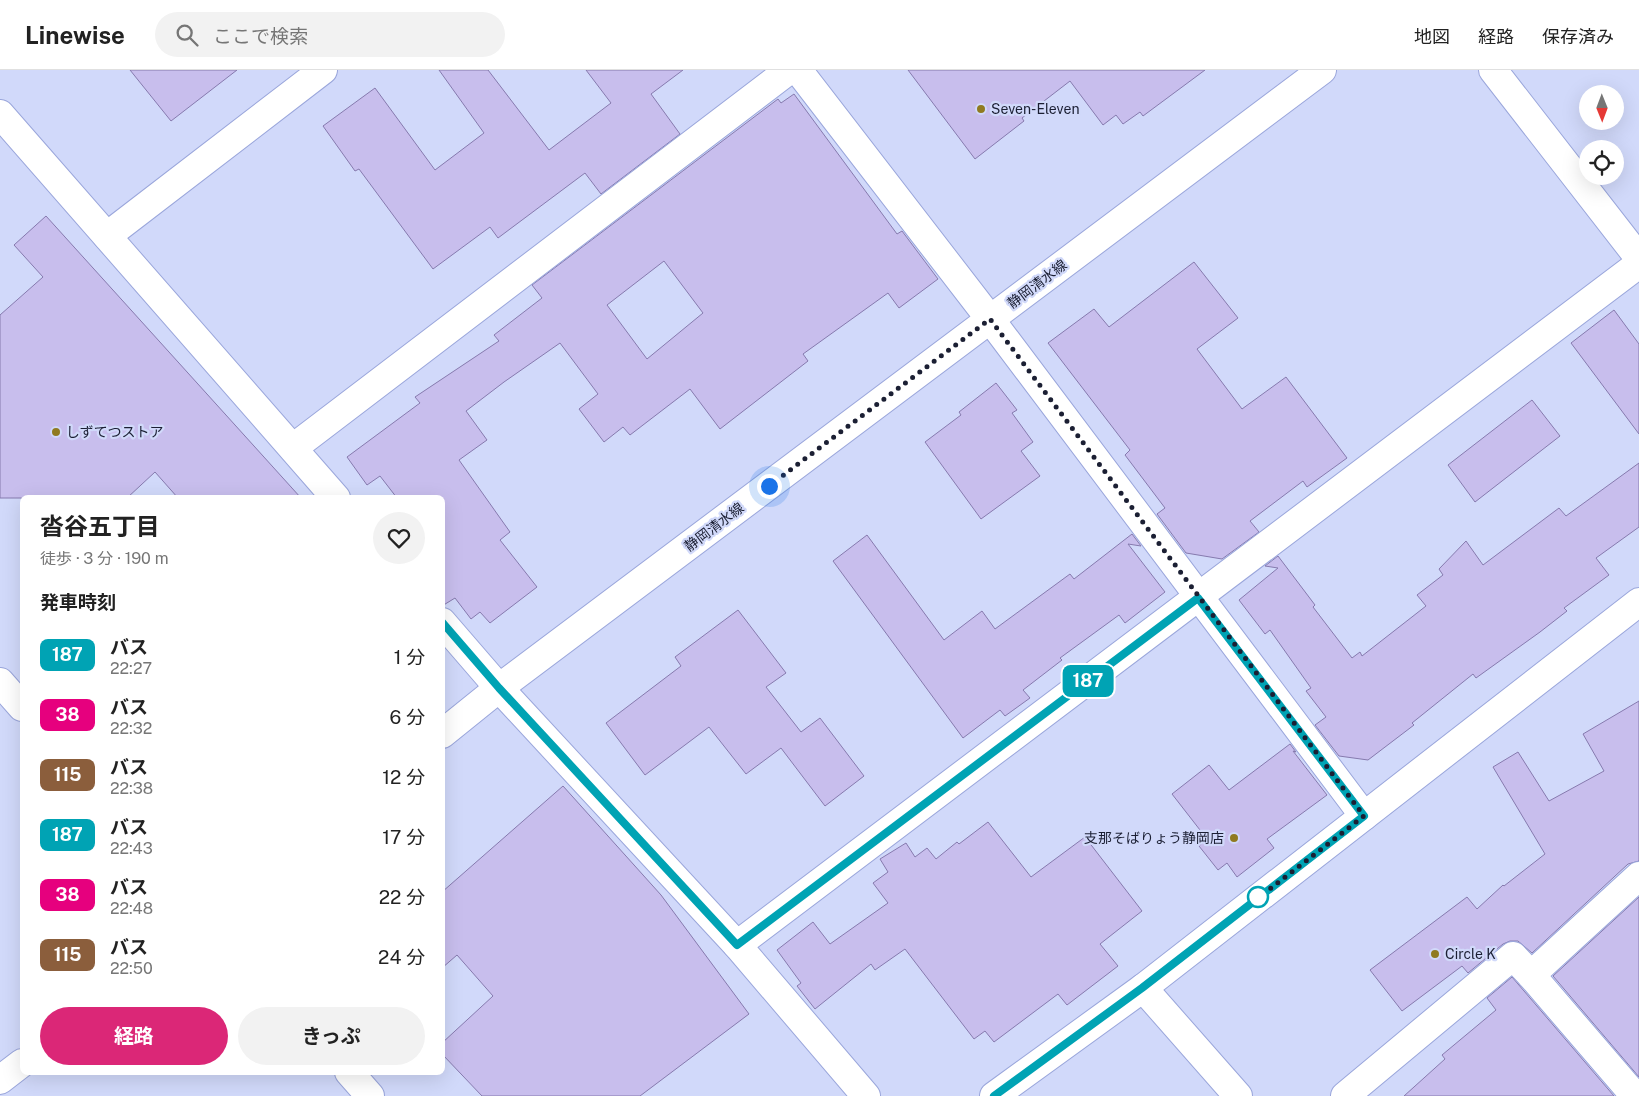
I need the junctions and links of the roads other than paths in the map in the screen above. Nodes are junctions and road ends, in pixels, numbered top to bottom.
1 (323, 70) edge
2 (789, 70) edge
3 (798, 70) edge
4 (1322, 70) edge
5 (1493, 70) edge
6 (0, 114) edge
7 (107, 236) junction
8 (1639, 258) edge
9 (1639, 264) edge
10 (990, 319) junction
11 (293, 448) junction
12 (333, 495) edge
13 (1198, 598) junction
14 (1639, 602) edge
15 (445, 625) edge
16 (0, 682) edge
17 (499, 688) junction
18 (20, 705) edge
19 (445, 732) edge
20 (1364, 816) junction
21 (1639, 876) edge
22 (737, 945) junction
23 (1531, 975) junction
24 (1142, 988) junction
25 (20, 1065) edge
26 (352, 1075) edge
27 (0, 1080) edge
28 (370, 1096) edge
29 (866, 1096) edge
30 (994, 1096) edge
31 (1238, 1096) edge
32 (1345, 1096) edge
33 (1635, 1096) edge

1 - 7 street
2 - 11 street
3 - 10 street
4 - 10 street, 静岡清水線
5 - 8 street
6 - 7 street
7 - 11 street
9 - 13 street
10 - 13 street
10 - 17 street, 静岡清水線
11 - 12 street
13 - 20 street
13 - 22 street
14 - 20 street
15 - 17 street
16 - 18 street
17 - 19 street, 静岡清水線
17 - 22 street
20 - 24 street
21 - 23 street
22 - 29 street
23 - 32 street
23 - 33 street
24 - 30 street
24 - 31 street
25 - 27 street
26 - 28 street

